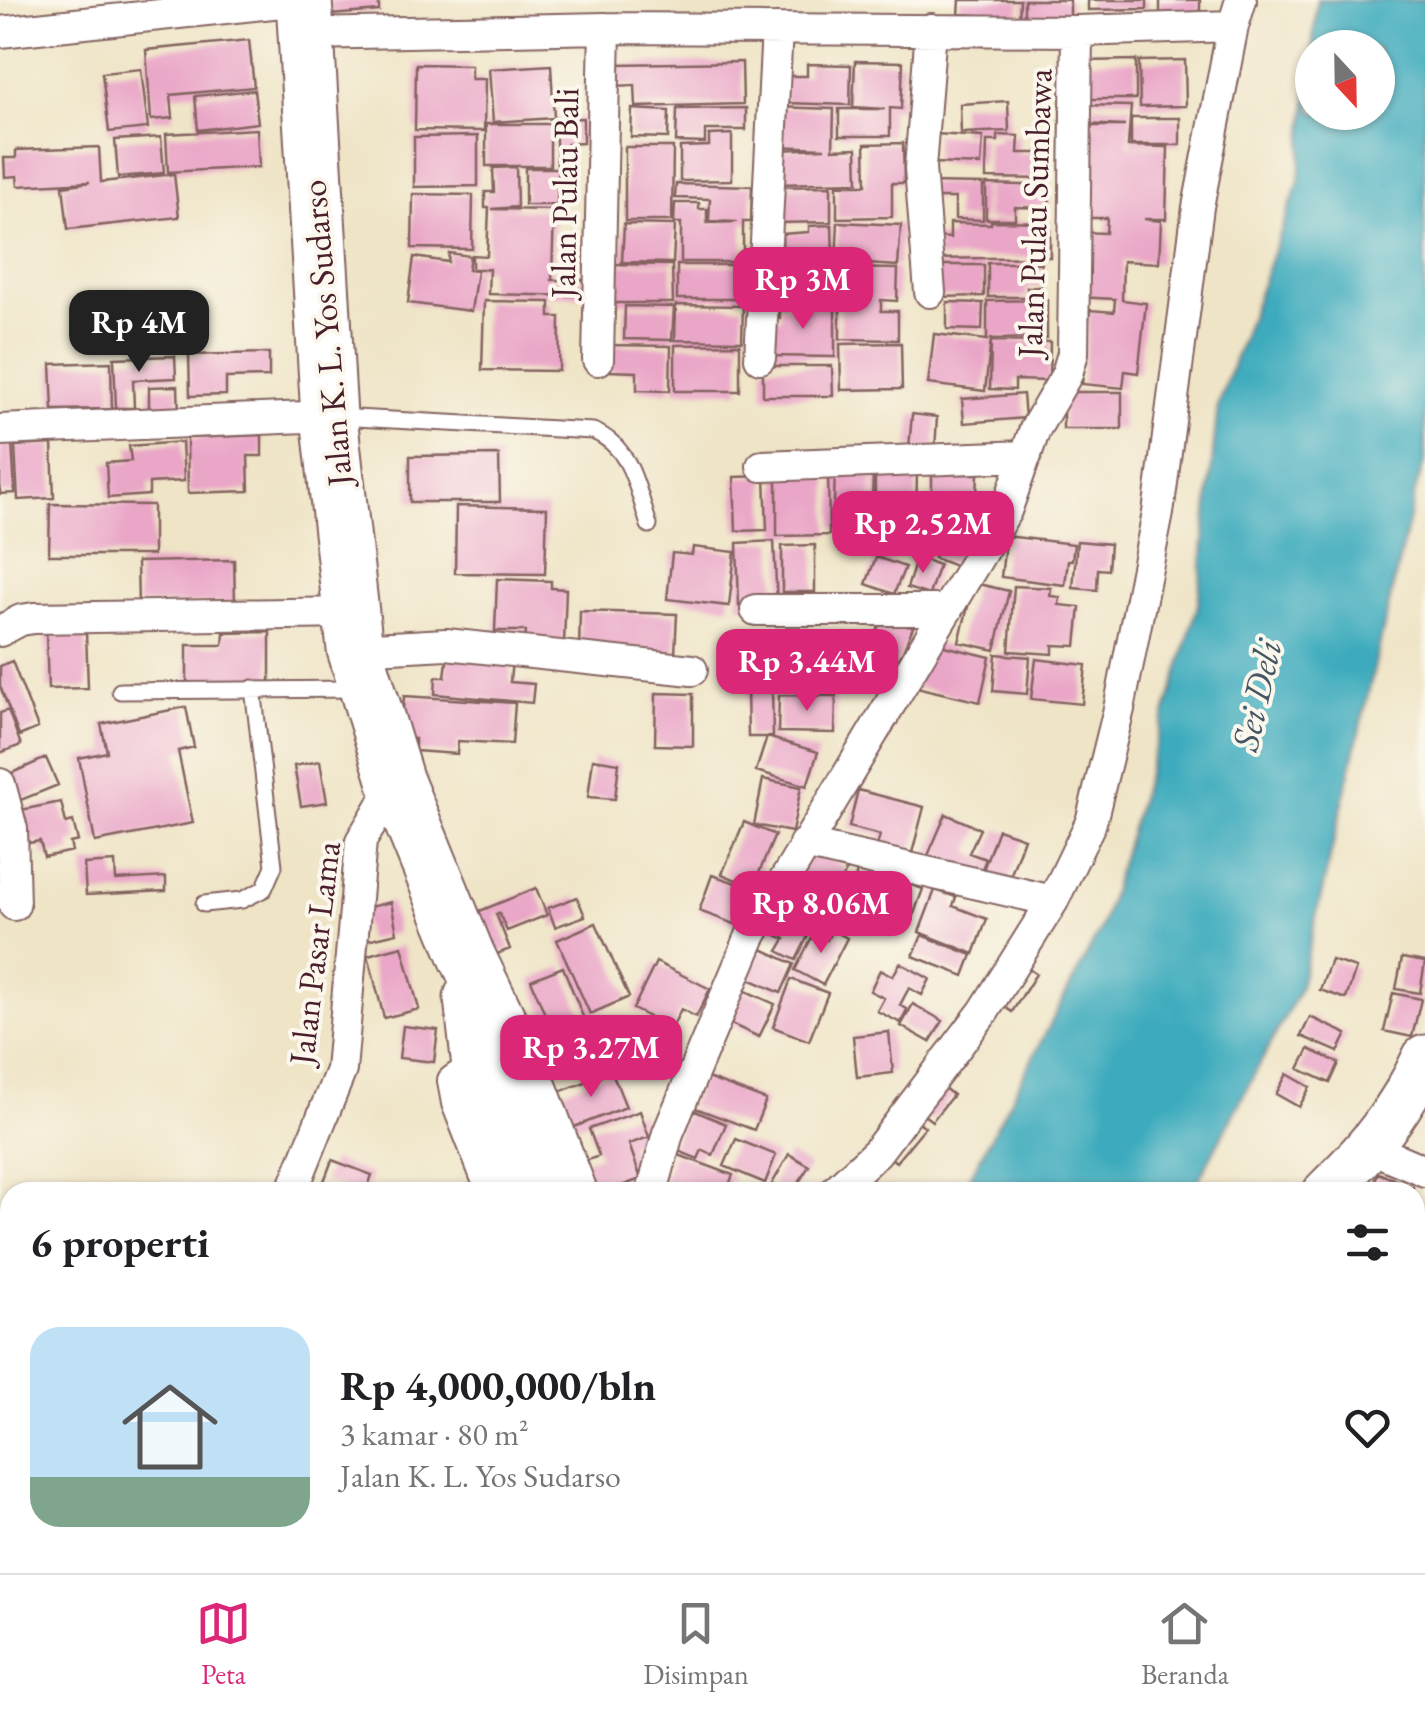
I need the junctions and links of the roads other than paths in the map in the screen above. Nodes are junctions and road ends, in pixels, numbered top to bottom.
1 (304, 11) edge
2 (1237, 13) edge
3 (675, 14) edge
4 (939, 19) edge
5 (605, 28) junction
6 (777, 28) junction
7 (0, 32) edge
8 (1076, 32) junction
9 (930, 292) dead end
10 (760, 358) dead end
11 (598, 360) dead end
12 (329, 416) junction
13 (0, 430) edge
14 (1026, 456) junction
15 (762, 466) dead end
16 (649, 525) dead end
17 (756, 610) dead end
18 (946, 610) junction
19 (0, 631) edge
20 (358, 654) junction
21 (692, 670) dead end
22 (253, 688) junction
23 (120, 691) dead end
24 (396, 782) junction
25 (0, 784) edge
26 (804, 844) junction
27 (1053, 901) junction
28 (14, 904) dead end
29 (204, 904) dead end
30 (467, 956) junction
31 (1425, 1058) edge
32 (480, 1062) junction
33 (1371, 1148) junction
34 (1425, 1170) edge
35 (296, 1182) edge
36 (488, 1182) edge
37 (518, 1182) edge
38 (565, 1182) edge
39 (655, 1182) edge
40 (845, 1182) edge
41 (1336, 1182) edge

1 - 5 street
1 - 7 street
1 - 12 highway, Jalan K. L. Yos Sudarso
2 - 8 street
2 - 27 street
3 - 5 street
3 - 6 street
4 - 6 street
4 - 8 street
4 - 9 street
5 - 11 street, Jalan Pulau Bali
6 - 10 street
8 - 14 street, Jalan Pulau Sumbawa
12 - 13 street
12 - 16 lane
12 - 20 highway, Jalan K. L. Yos Sudarso
14 - 15 street
14 - 18 street, Jalan Pulau Sumbawa
17 - 18 street
18 - 26 street, Jalan Pulau Sumbawa
19 - 20 street
20 - 21 street
20 - 22 lane
20 - 24 highway, Jalan K. L. Yos Sudarso
22 - 23 lane
22 - 29 lane
24 - 30 highway, Jalan K. L. Yos Sudarso
24 - 35 street, Jalan Pasar Lama
25 - 28 street
26 - 27 street
26 - 39 street, Jalan Pulau Sumbawa
27 - 40 street
30 - 32 highway
30 - 38 highway
31 - 33 street
32 - 36 street
32 - 37 highway
33 - 34 street
33 - 41 street

